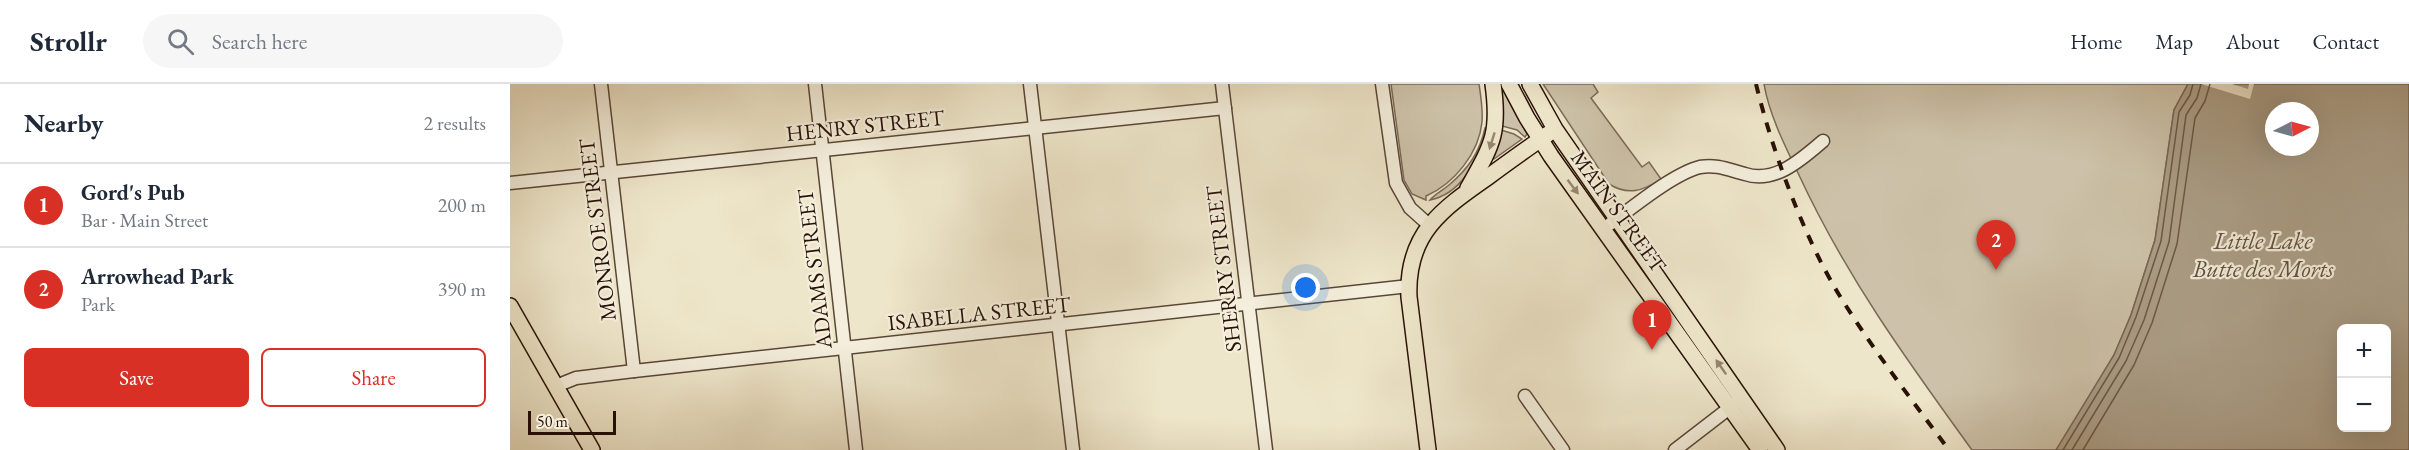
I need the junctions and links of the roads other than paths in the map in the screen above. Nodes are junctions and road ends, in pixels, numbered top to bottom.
1 (601, 84) edge
2 (815, 84) edge
3 (1030, 84) edge
4 (1222, 84) edge
5 (1382, 84) edge
6 (1493, 84) edge
7 (1509, 84) edge
8 (1530, 84) edge
9 (1225, 108) junction
10 (1035, 128) junction
11 (1555, 129) junction
12 (1540, 140) junction
13 (1823, 141) dead end
14 (822, 150) junction
15 (611, 172) junction
16 (510, 183) edge
17 (1465, 193) junction
18 (1618, 219) junction
19 (1429, 225) junction
20 (1605, 229) junction
21 (1409, 286) junction
22 (1248, 305) junction
23 (510, 306) edge
24 (1058, 326) junction
25 (845, 349) junction
26 (634, 371) junction
27 (556, 386) junction
28 (1525, 396) dead end
29 (1736, 402) junction
30 (592, 450) edge
31 (856, 450) edge
32 (1073, 450) edge
33 (1266, 450) edge
34 (1428, 450) edge
35 (1563, 450) edge
36 (1675, 450) edge
37 (1760, 450) edge
38 (1777, 450) edge

1 - 15 street, MONROE STREET
2 - 14 street, ADAMS STREET
3 - 10 street
4 - 9 street, SHERRY STREET
5 - 19 street
6 -> 17 main road
7 - 12 main road, MAIN STREET
8 - 11 main road, MAIN STREET
9 - 10 street, HENRY STREET
9 - 22 street, SHERRY STREET
10 - 14 street, HENRY STREET
10 - 24 street
11 - 12 main road
11 - 18 main road, MAIN STREET
12 - 17 main road
12 -> 20 main road, MAIN STREET
13 - 18 street
14 - 15 street, HENRY STREET
14 - 25 street, ADAMS STREET
15 - 16 street, HENRY STREET
15 - 26 street, MONROE STREET
17 - 19 main road
18 - 20 street
29 -> 18 main road, MAIN STREET
19 - 21 main road
20 - 29 main road, MAIN STREET
21 - 22 street, ISABELLA STREET
21 - 34 main road
22 - 24 street, ISABELLA STREET
22 - 33 street, SHERRY STREET
23 - 27 main road
24 - 25 street, ISABELLA STREET
24 - 32 street
25 - 26 street, ISABELLA STREET
25 - 31 street, ADAMS STREET
26 - 27 street, ISABELLA STREET
27 - 30 main road
28 - 35 street
29 - 36 street
29 - 37 main road, MAIN STREET
29 - 38 main road, MAIN STREET

